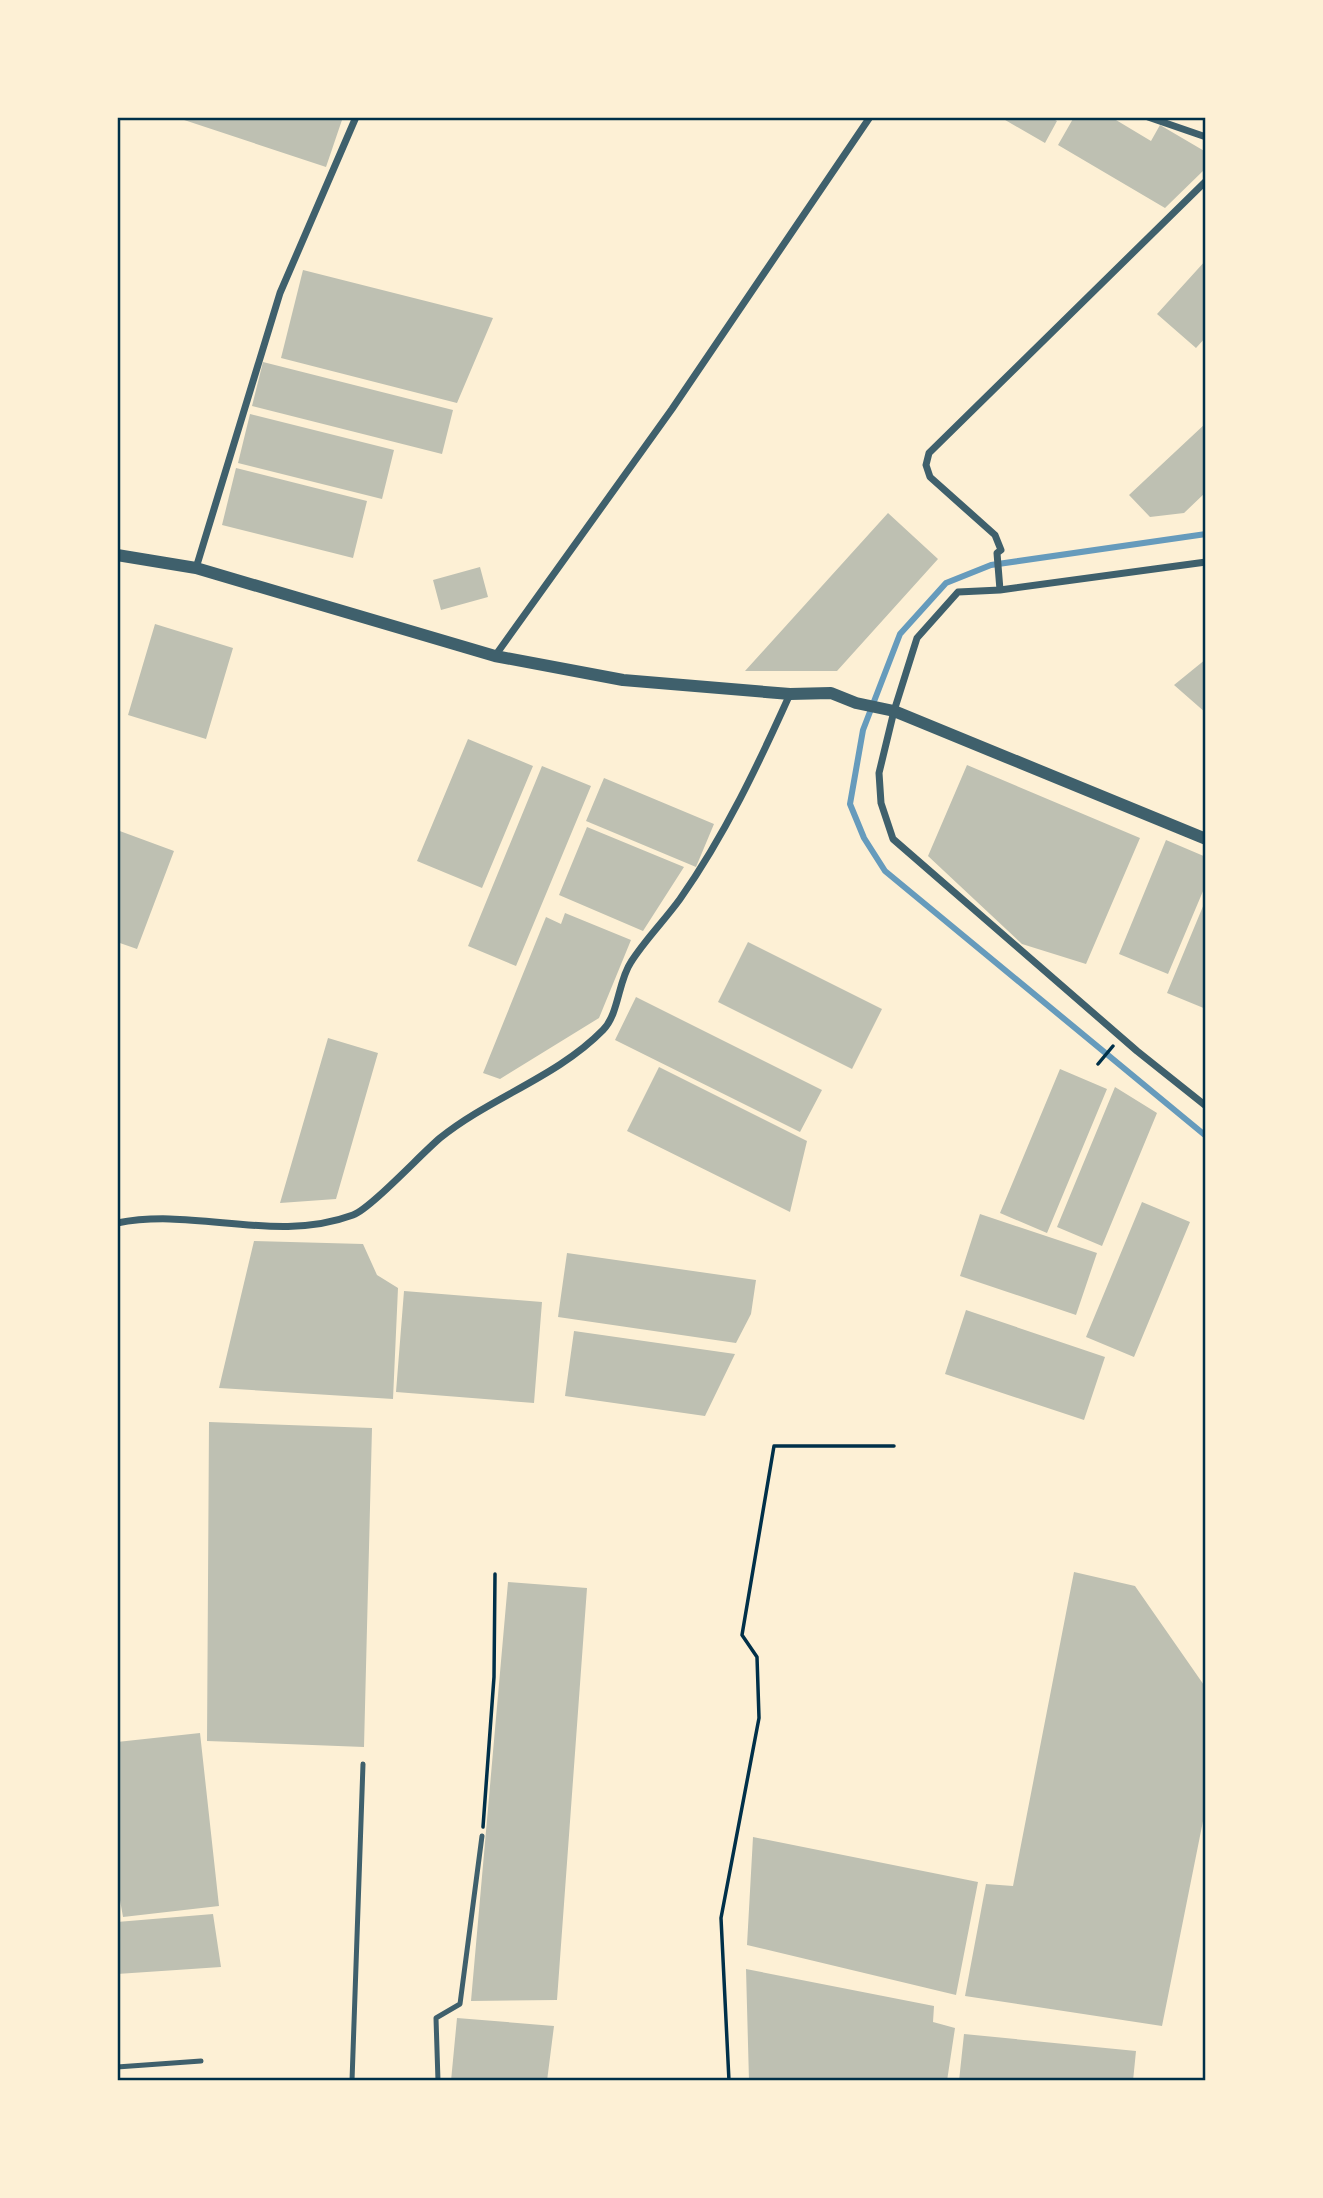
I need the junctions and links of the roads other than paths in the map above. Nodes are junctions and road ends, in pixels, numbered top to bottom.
1 (356, 117) edge
2 (870, 117) edge
3 (1148, 117) edge
4 (1206, 137) edge
5 (1206, 181) edge
6 (117, 555) edge
7 (1206, 562) edge
8 (196, 568) junction
9 (1000, 590) junction
10 (495, 656) junction
11 (790, 694) junction
12 (889, 710) junction
13 (1206, 839) edge
14 (1206, 1106) edge
15 (117, 1223) edge
16 (363, 1764) dead end
17 (482, 1836) road end
18 (201, 2061) dead end
19 (117, 2067) edge
20 (352, 2081) edge
21 (438, 2081) edge

1 - 8 street
2 - 10 street
3 - 4 street
5 - 9 street
6 - 8 street
7 - 9 street
8 - 10 street
9 - 12 street
10 - 11 street
11 - 12 street
11 - 15 street
12 - 13 street
12 - 14 street
16 - 20 lane
17 - 21 lane
18 - 19 lane

